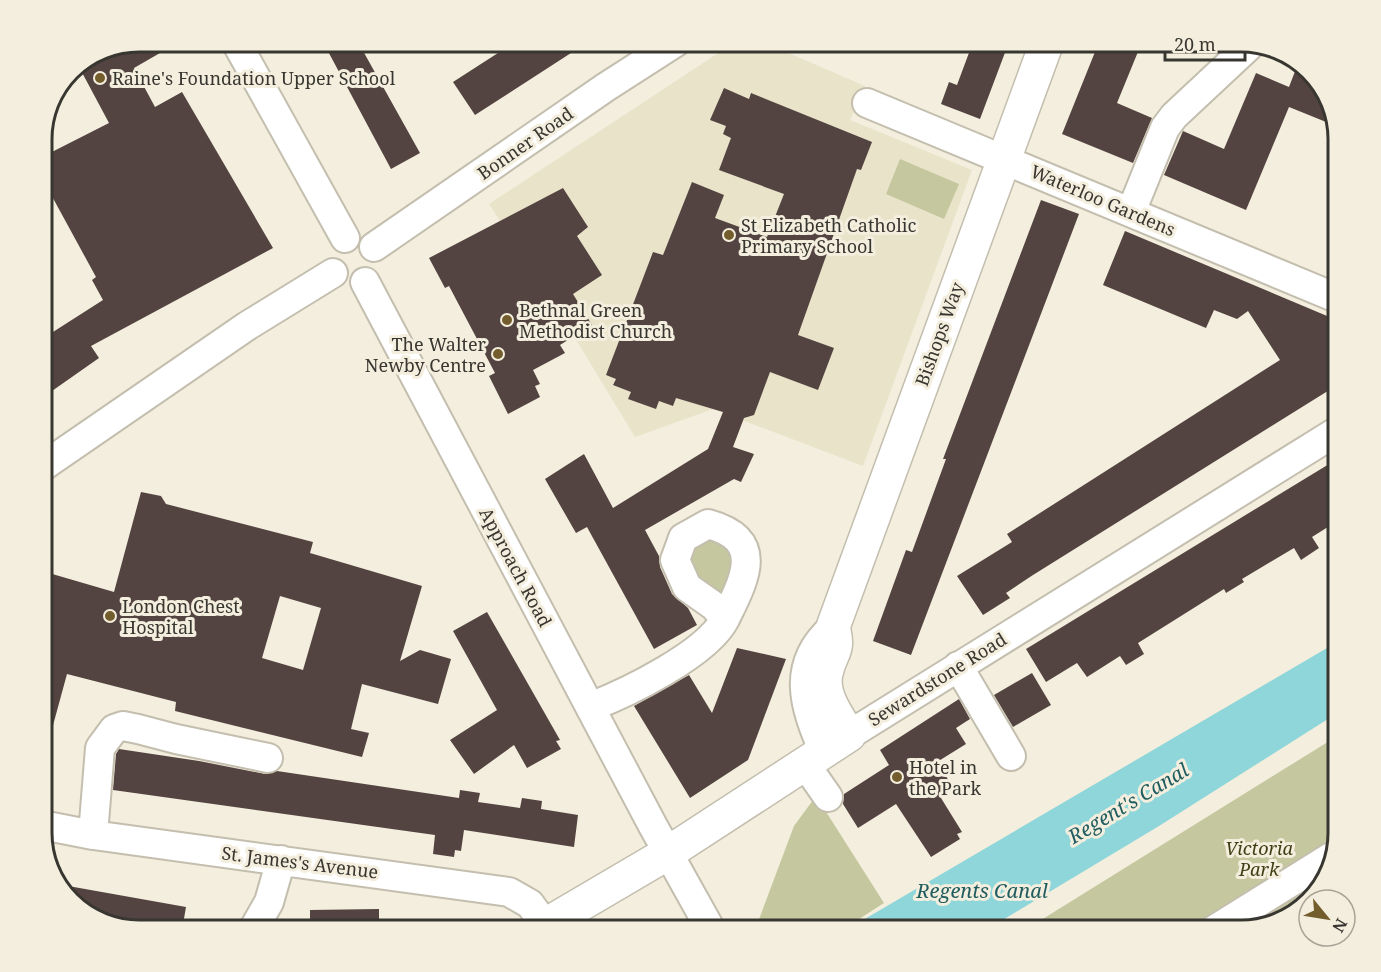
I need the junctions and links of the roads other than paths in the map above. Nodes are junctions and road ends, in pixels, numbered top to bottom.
1 (242, 53) edge
2 (659, 53) edge
3 (1043, 53) edge
4 (1241, 53) edge
5 (867, 103) dead end
6 (1004, 158) junction
7 (1131, 212) junction
8 (345, 238) junction
9 (374, 247) junction
10 (333, 273) junction
11 (365, 282) junction
12 (1328, 294) edge
13 (1328, 437) edge
14 (53, 459) edge
15 (725, 619) dead end
16 (958, 666) junction
17 (590, 706) junction
18 (826, 750) junction
19 (1011, 756) dead end
20 (268, 758) dead end
21 (828, 797) dead end
22 (53, 827) edge
23 (93, 835) junction
24 (668, 853) junction
25 (281, 860) junction
26 (1324, 861) edge
27 (259, 920) edge
28 (537, 920) edge
29 (555, 920) edge
30 (705, 920) edge
31 (1230, 920) edge

1 - 8 street
2 - 9 street, Bonner Road
3 - 6 main road, Bishops Way
4 - 7 street
5 - 6 street, Waterloo Gardens
6 - 7 street, Waterloo Gardens
6 - 18 main road, Bishops Way
7 - 12 street, Waterloo Gardens
8 - 9 street
8 - 10 street
9 - 11 street
10 - 11 street
10 - 14 street
11 - 17 street, Approach Road
13 - 16 street, Sewardstone Road
15 - 17 street
16 - 18 street, Sewardstone Road
16 - 19 street
17 - 24 street, Approach Road
18 - 21 street
18 - 24 main road, Sewardstone Road
20 - 23 street
22 - 23 street, St. James's Avenue
23 - 25 street, St. James's Avenue
24 - 29 main road, Sewardstone Road
24 - 30 street, Approach Road
25 - 27 street
25 - 28 street, St. James's Avenue
26 - 31 street

